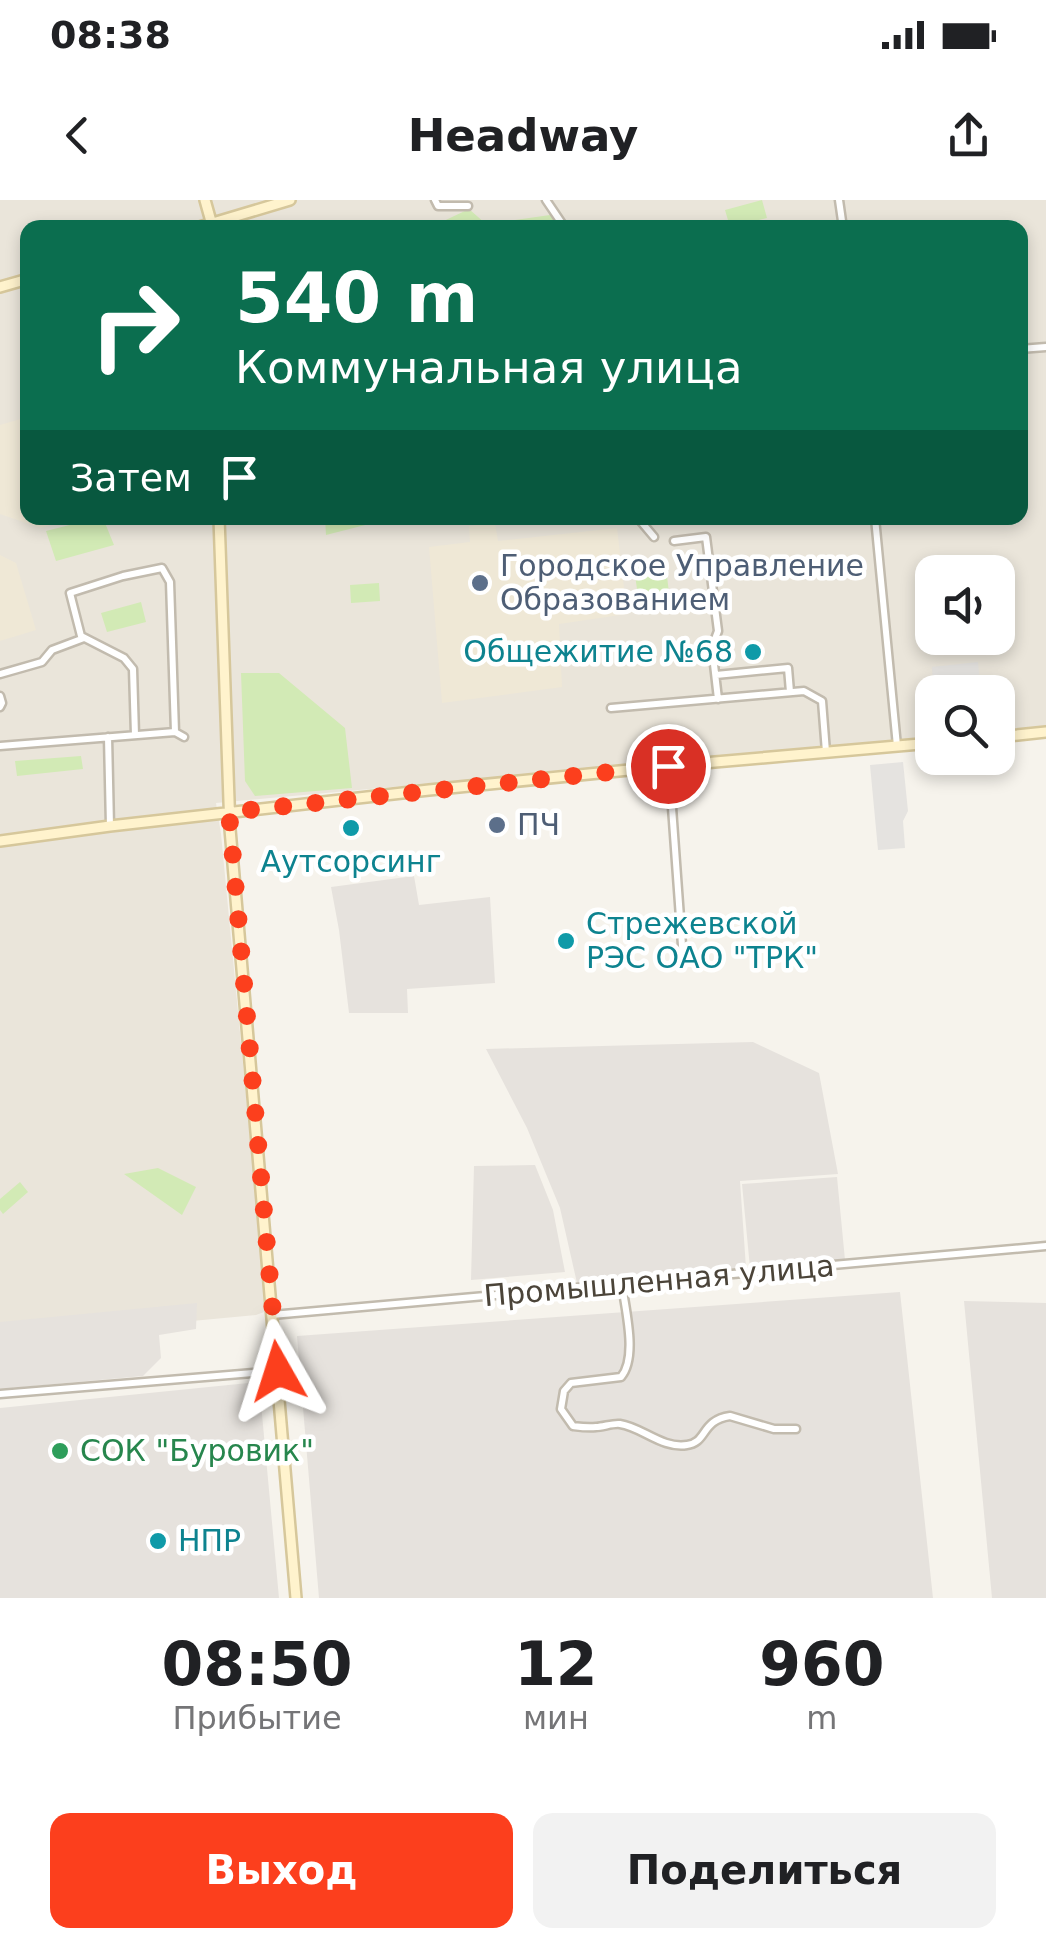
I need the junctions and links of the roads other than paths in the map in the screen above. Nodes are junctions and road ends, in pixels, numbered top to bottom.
1 (290, 200) edge
2 (434, 200) edge
3 (468, 206) dead end
4 (228, 220) edge
5 (219, 525) edge
6 (644, 525) edge
7 (876, 525) edge
8 (654, 537) dead end
9 (674, 540) dead end
10 (84, 638) junction
11 (0, 674) edge
12 (716, 675) junction
13 (790, 692) junction
14 (0, 696) edge
15 (718, 699) junction
16 (0, 707) edge
17 (611, 708) dead end
18 (175, 732) junction
19 (1046, 732) edge
20 (135, 735) junction
21 (1015, 735) edge
22 (108, 737) junction
23 (184, 737) dead end
24 (915, 744) edge
25 (0, 746) edge
26 (897, 746) junction
27 (826, 752) junction
28 (668, 766) junction
29 (229, 812) junction
30 (110, 826) junction
31 (0, 840) edge
32 (683, 959) dead end
33 (1046, 1246) edge
34 (622, 1284) junction
35 (272, 1315) junction
36 (278, 1371) junction
37 (0, 1394) edge
38 (796, 1428) dead end
39 (296, 1598) edge

1 - 4 main road
2 - 3 street
5 - 29 main road
6 - 8 street
7 - 26 street
9 - 12 street
10 - 11 street
10 - 18 street
10 - 20 street
12 - 13 street
12 - 15 street
13 - 15 street
13 - 27 street
14 - 16 street
15 - 17 street
18 - 20 street
18 - 23 street
19 - 21 main road
20 - 22 street
22 - 25 street
22 - 30 street
24 - 26 main road
26 - 27 main road
27 - 28 main road
28 - 29 main road
28 - 32 street
29 - 30 main road
29 - 35 main road
30 - 31 main road
33 - 34 street, Промышленная улица
34 - 35 street, Промышленная улица
34 - 38 street
35 - 36 main road
36 - 37 street
36 - 39 main road

